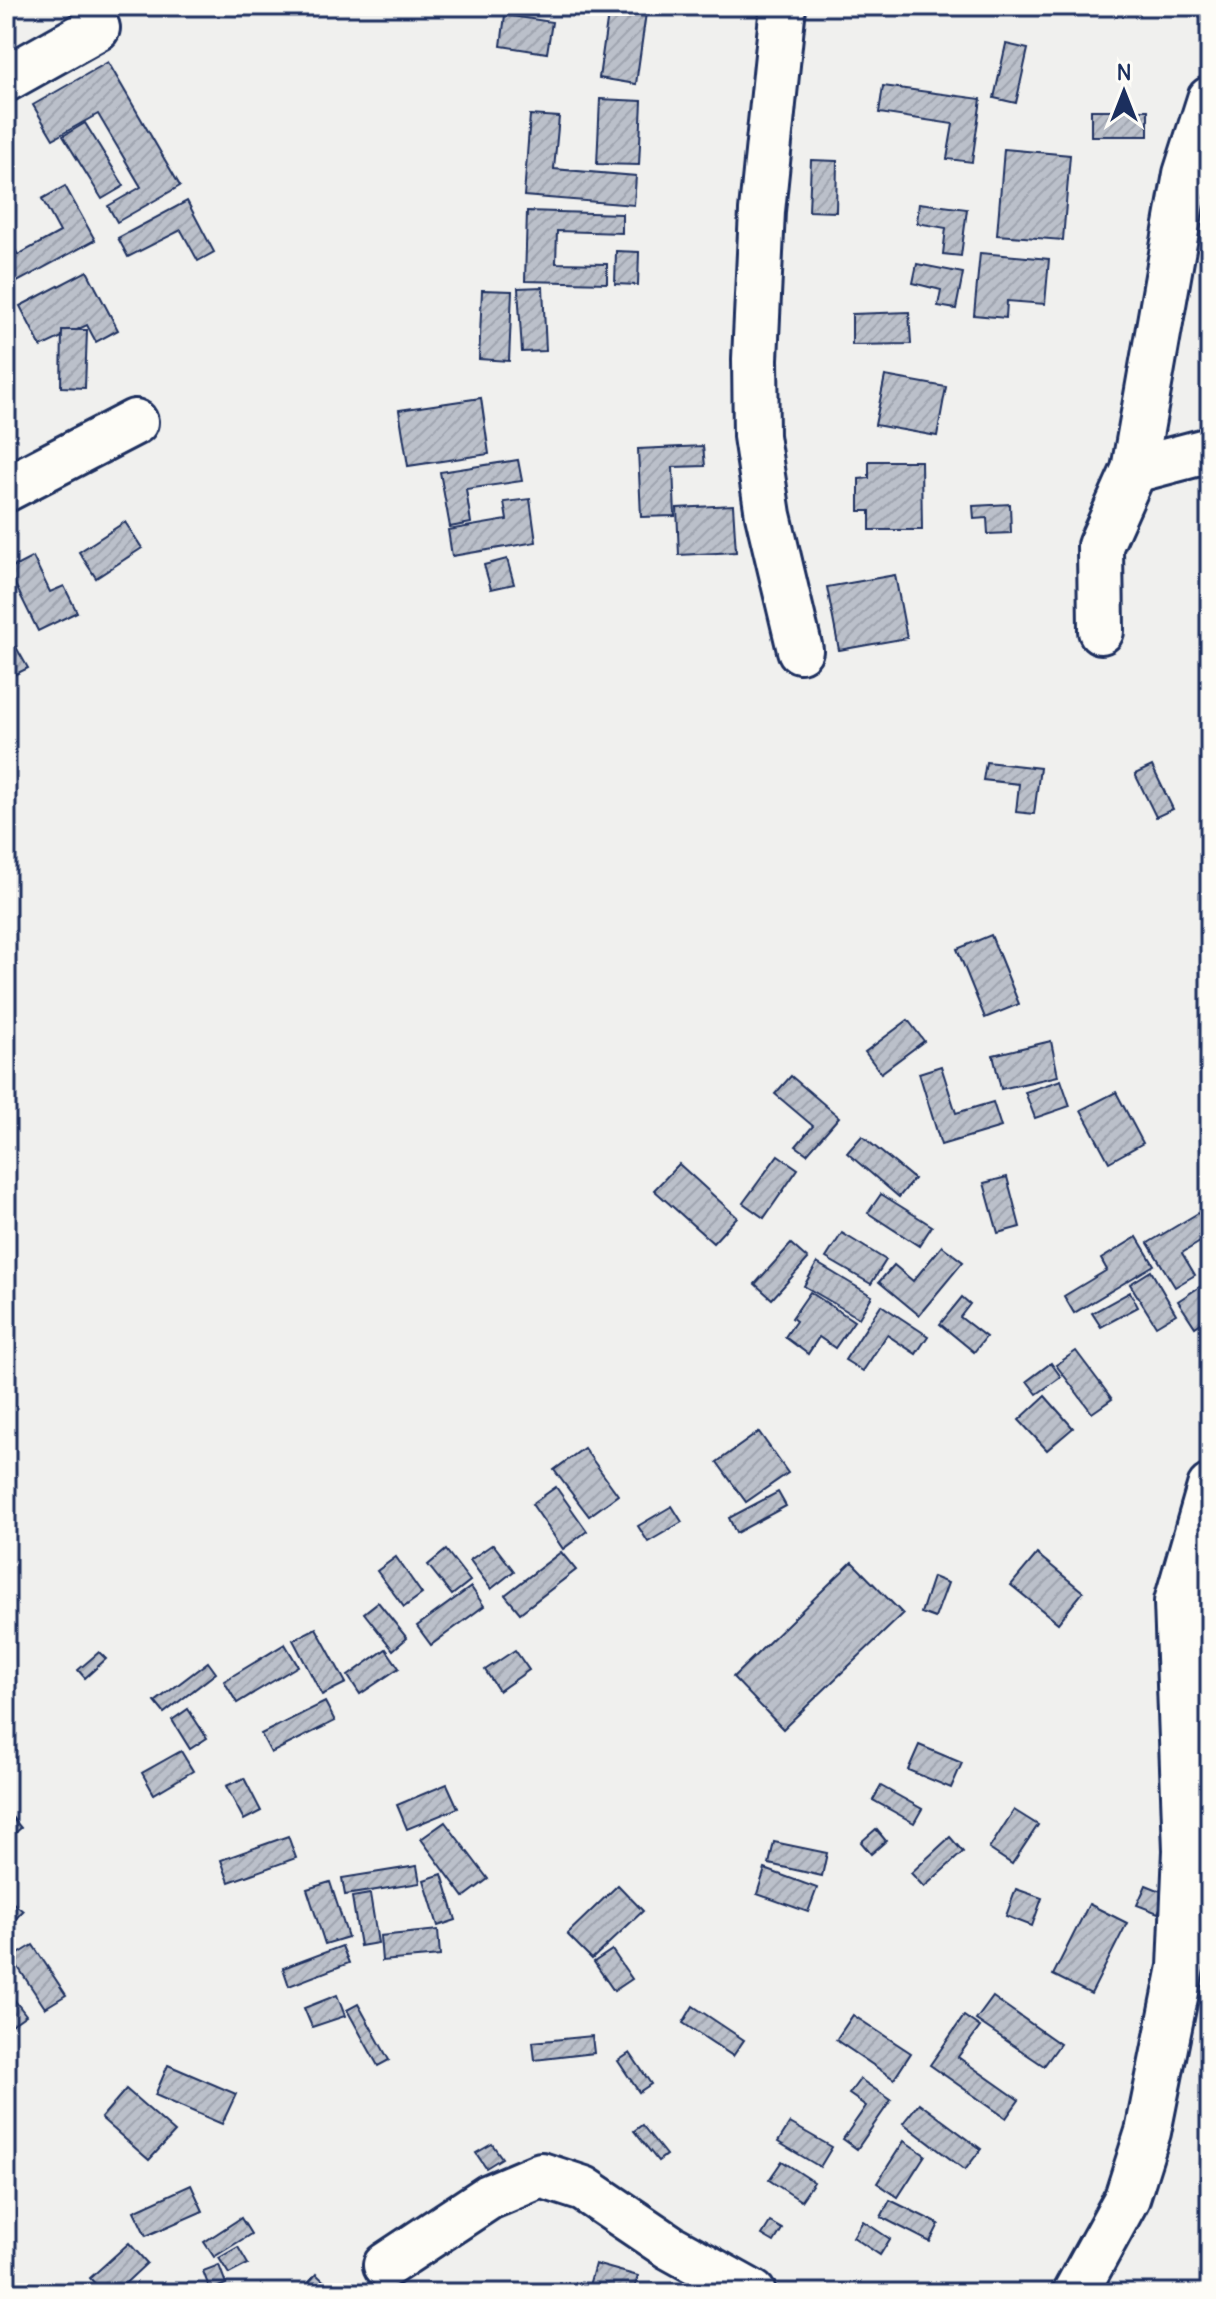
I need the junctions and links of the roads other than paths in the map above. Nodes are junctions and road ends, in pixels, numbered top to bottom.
1 (783, 6) edge
2 (97, 28) dead end
3 (6, 79) edge
4 (1210, 99) edge
5 (135, 422) dead end
6 (1210, 450) edge
7 (1134, 470) junction
8 (6, 489) edge
9 (1101, 631) dead end
10 (800, 650) dead end
11 (1210, 1487) edge
12 (386, 2265) dead end
13 (753, 2293) edge
14 (1075, 2293) edge

1 - 10 street
2 - 3 street
4 - 7 street
5 - 8 street
6 - 7 street
7 - 9 street
11 - 14 street
12 - 13 street

